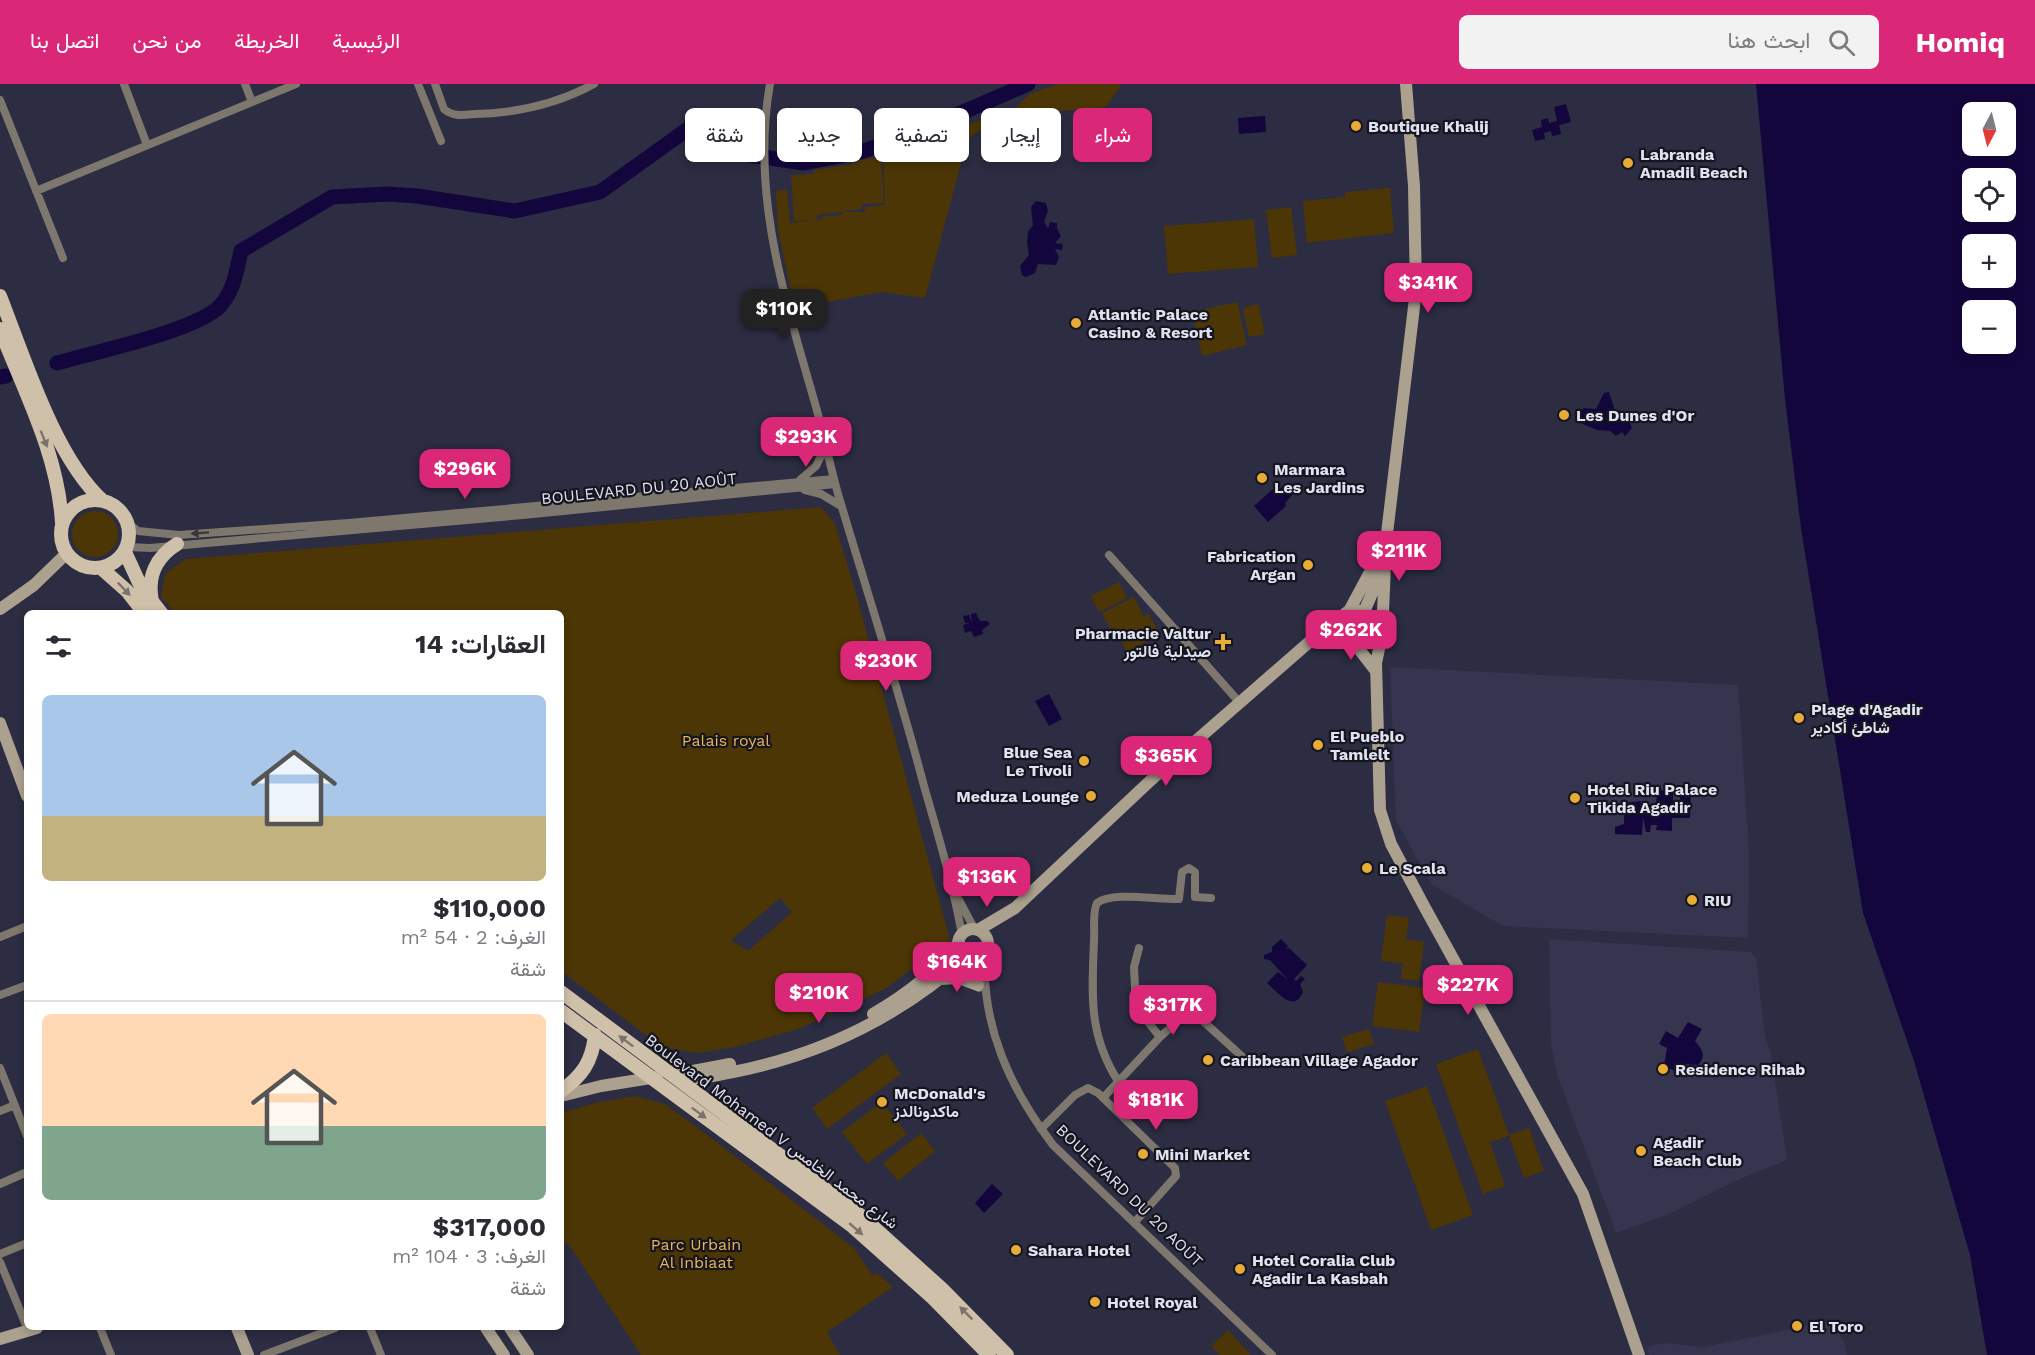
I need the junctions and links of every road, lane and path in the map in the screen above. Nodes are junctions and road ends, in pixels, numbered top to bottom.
1 (124, 84) edge
2 (245, 84) edge
3 (296, 84) edge
4 (418, 84) edge
5 (435, 84) edge
6 (594, 84) edge
7 (770, 84) edge
8 (1406, 84) edge
9 (0, 100) edge
10 (252, 102) junction
11 (441, 141) dead end
12 (147, 145) junction
13 (36, 191) junction
14 (63, 258) dead end
15 (0, 296) edge
16 (0, 329) edge
17 (17, 358) junction
18 (28, 382) junction
19 (826, 445) junction
20 (834, 482) junction
21 (798, 485) junction
22 (103, 501) junction
23 (841, 506) junction
24 (128, 523) junction
25 (62, 524) junction
26 (1386, 542) junction
27 (177, 544) junction
28 (126, 549) junction
29 (67, 553) junction
30 (1109, 555) dead end
31 (1385, 561) junction
32 (100, 568) junction
33 (0, 609) edge
34 (153, 610) edge
35 (1349, 611) junction
36 (1363, 614) junction
37 (1366, 627) junction
38 (1344, 630) junction
39 (1376, 667) junction
40 (1240, 703) junction
41 (0, 723) edge
42 (3, 737) edge
43 (24, 789) edge
44 (955, 895) junction
45 (1211, 898) dead end
46 (1011, 911) junction
47 (24, 927) edge
48 (976, 930) junction
49 (0, 937) edge
50 (961, 938) junction
51 (1139, 948) dead end
52 (987, 950) junction
53 (968, 958) junction
54 (938, 980) junction
55 (978, 985) junction
56 (24, 986) edge
57 (0, 995) edge
58 (564, 995) edge
59 (985, 1002) junction
60 (564, 1013) edge
61 (594, 1035) junction
62 (1160, 1037) junction
63 (1247, 1061) dead end
64 (0, 1068) edge
65 (649, 1075) junction
66 (672, 1076) junction
67 (1118, 1082) junction
68 (564, 1089) edge
69 (564, 1095) edge
70 (1103, 1098) junction
71 (15, 1105) junction
72 (0, 1111) edge
73 (24, 1128) edge
74 (1041, 1129) junction
75 (24, 1173) edge
76 (0, 1184) edge
77 (1134, 1223) junction
78 (24, 1248) edge
79 (0, 1254) edge
80 (24, 1310) edge
81 (28, 1330) edge
82 (101, 1330) edge
83 (238, 1330) edge
84 (330, 1330) edge
85 (371, 1330) edge
86 (487, 1330) edge
87 (511, 1330) edge
88 (1, 1337) edge
89 (111, 1355) edge
90 (248, 1355) edge
91 (264, 1355) edge
92 (381, 1355) edge
93 (504, 1355) edge
94 (528, 1355) edge
95 (989, 1355) edge
96 (1006, 1355) edge
97 (1272, 1355) edge
98 (1639, 1355) edge

1 - 12 street
2 - 10 street
3 - 10 street
4 - 11 street
5 - 6 street
7 - 19 street
8 - 26 street
9 - 13 street
10 - 12 street
12 - 13 street
13 - 14 street
15 - 17 main road
16 - 17 main road
17 - 18 main road
18 - 22 main road
18 -> 25 main road
19 - 20 street
19 - 21 street
20 - 21 street, BOULEVARD DU 20 AOÛT
20 - 23 street
21 - 23 street
21 -> 24 street, BOULEVARD DU 20 AOÛT
21 - 27 street, BOULEVARD DU 20 AOÛT
22 - 24 main road
22 - 25 main road
23 - 44 street
24 - 28 main road
25 - 29 main road
26 - 31 street
26 - 35 street
27 - 28 street, BOULEVARD DU 20 AOÛT
27 - 34 main road
28 - 32 main road
28 - 34 main road
29 - 32 main road
29 - 33 street
30 - 40 street
31 - 36 street
31 - 39 street
32 -> 34 main road
35 - 36 street
35 - 38 street
36 - 37 street
37 - 38 street
37 - 39 street
38 - 39 street
38 - 40 street
39 - 98 street
40 - 46 street
41 - 42 street
42 - 43 street
44 - 48 street
44 - 50 street
45 - 67 street
46 - 48 street
46 - 52 street
47 - 49 street
48 - 50 street
48 - 52 street
50 - 53 street
50 - 66 street
51 - 62 street
52 - 53 street
52 - 59 street, BOULEVARD DU 20 AOÛT
53 - 54 street
53 - 55 street, BOULEVARD DU 20 AOÛT
54 - 55 street
54 - 66 street
55 - 59 street, BOULEVARD DU 20 AOÛT
56 - 57 street
66 -> 58 main road, Boulevard Mohamed V شارع محمد الخامس
59 - 74 street, BOULEVARD DU 20 AOÛT
60 - 61 main road, Boulevard Mohamed V شارع محمد الخامس
61 - 65 main road, Boulevard Mohamed V شارع محمد الخامس
61 - 68 main road
62 - 63 street
62 - 67 street
64 - 71 street
65 - 66 street
65 - 69 street
65 -> 95 main road, Boulevard Mohamed V شارع محمد الخامس
96 -> 66 main road, Boulevard Mohamed V شارع محمد الخامس
67 - 70 street
70 - 74 street
70 - 77 street
71 - 72 street
71 - 73 street
74 - 77 street, BOULEVARD DU 20 AOÛT
75 - 76 street
77 - 97 street, BOULEVARD DU 20 AOÛT
78 - 79 street
79 - 80 street
81 - 88 street
82 - 89 street
83 - 90 street
84 - 91 street
85 - 92 street
86 - 93 street
87 - 94 street

